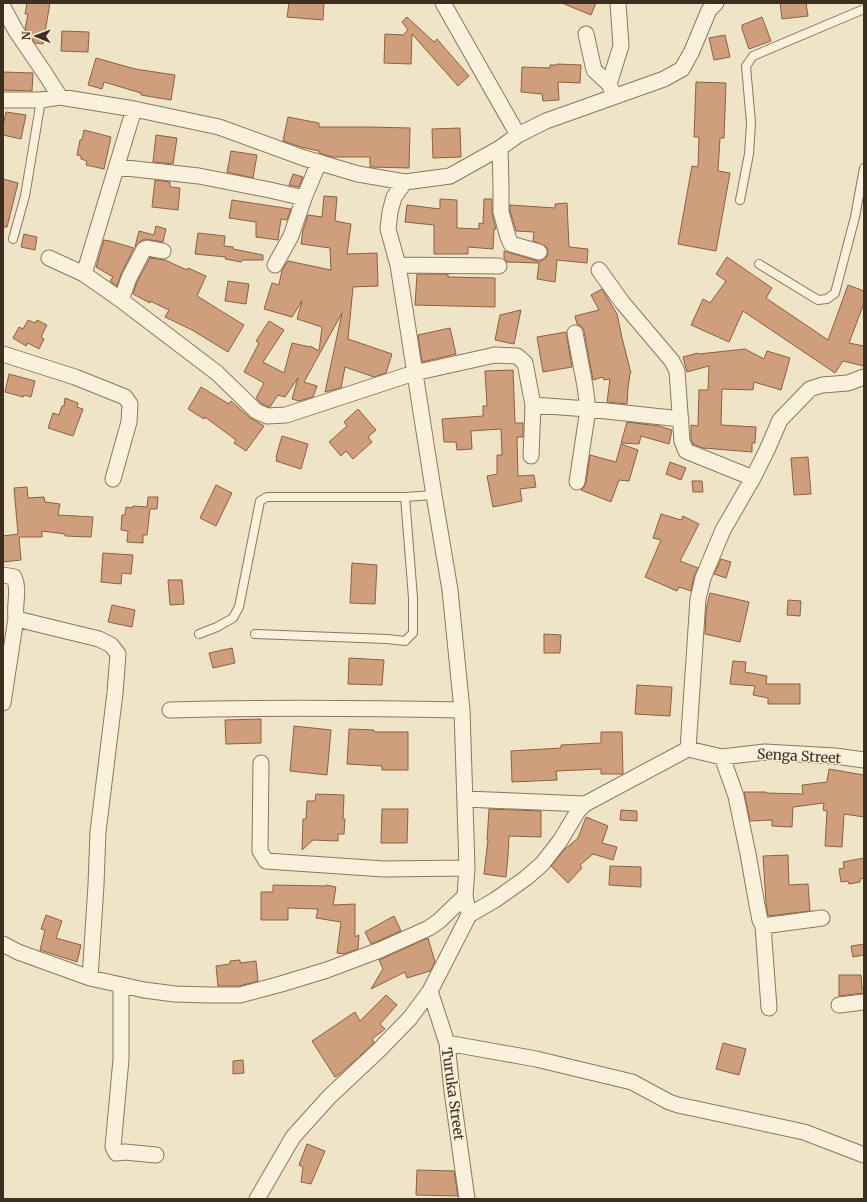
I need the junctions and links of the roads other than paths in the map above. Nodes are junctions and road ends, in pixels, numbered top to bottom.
1 (443, 3) edge
2 (618, 3) edge
3 (716, 3) edge
4 (3, 7) edge
5 (864, 9) edge
6 (586, 34) dead end
7 (612, 90) junction
8 (60, 97) junction
9 (3, 100) edge
10 (41, 100) junction
11 (134, 109) junction
12 (518, 135) junction
13 (500, 148) junction
14 (319, 162) junction
15 (117, 167) junction
16 (864, 168) edge
17 (405, 182) junction
18 (304, 198) junction
19 (740, 200) dead end
20 (14, 239) dead end
21 (163, 252) dead end
22 (539, 252) dead end
23 (49, 258) dead end
24 (759, 264) dead end
25 (275, 265) dead end
26 (398, 265) junction
27 (499, 266) dead end
28 (599, 270) dead end
29 (84, 274) junction
30 (121, 300) junction
31 (574, 333) dead end
32 (3, 354) edge
33 (414, 373) junction
34 (864, 377) edge
35 (533, 405) junction
36 (588, 408) junction
37 (681, 419) junction
38 (531, 456) dead end
39 (753, 478) junction
40 (113, 479) dead end
41 (577, 482) dead end
42 (434, 495) junction
43 (405, 497) junction
44 (3, 575) edge
45 (16, 618) junction
46 (199, 634) dead end
47 (255, 634) dead end
48 (3, 702) edge
49 (170, 710) dead end
50 (462, 710) junction
51 (688, 749) junction
52 (722, 757) junction
53 (864, 760) edge
54 (261, 763) dead end
55 (465, 799) junction
56 (585, 804) junction
57 (467, 868) junction
58 (465, 896) junction
59 (469, 915) junction
60 (822, 918) dead end
61 (763, 926) junction
62 (3, 944) edge
63 (90, 978) junction
64 (121, 985) junction
65 (430, 990) junction
66 (864, 1002) edge
67 (839, 1005) dead end
68 (769, 1008) dead end
69 (447, 1043) junction
70 (864, 1154) edge
71 (156, 1155) dead end
72 (257, 1199) edge
73 (468, 1199) edge

1 - 12 street
2 - 7 street
3 - 7 street
4 - 8 street
5 - 19 lane
6 - 7 street
7 - 12 street
8 - 10 street
8 - 11 street
9 - 10 street
10 - 20 lane
11 - 14 street
11 - 15 street
12 - 13 street
13 - 17 street
13 - 22 street
14 - 17 street
14 - 18 street
15 - 18 street
15 - 29 street
16 - 24 lane
17 - 26 street
18 - 25 street
21 - 30 street
23 - 29 street
26 - 27 street
26 - 33 street
28 - 37 street
29 - 30 street
30 - 33 street
31 - 36 street
32 - 40 street
33 - 35 street
33 - 42 street
34 - 39 street
35 - 36 street
35 - 38 street
36 - 37 street
36 - 41 street
37 - 39 street
39 - 51 street
42 - 43 lane
42 - 50 street
43 - 46 lane
43 - 47 lane
44 - 45 street
45 - 48 street
45 - 63 street
49 - 50 street
50 - 55 street
51 - 52 street, Senga Street
51 - 56 street
52 - 53 street, Senga Street
52 - 61 street
54 - 57 street
55 - 56 street
55 - 57 street
56 - 59 street
57 - 58 street
58 - 59 street
58 - 64 street
59 - 65 street
60 - 61 street
61 - 68 street
62 - 63 street
63 - 64 street
64 - 71 street
65 - 69 street, Turuka Street
65 - 72 street
66 - 67 street
69 - 70 street
69 - 73 street, Turuka Street

